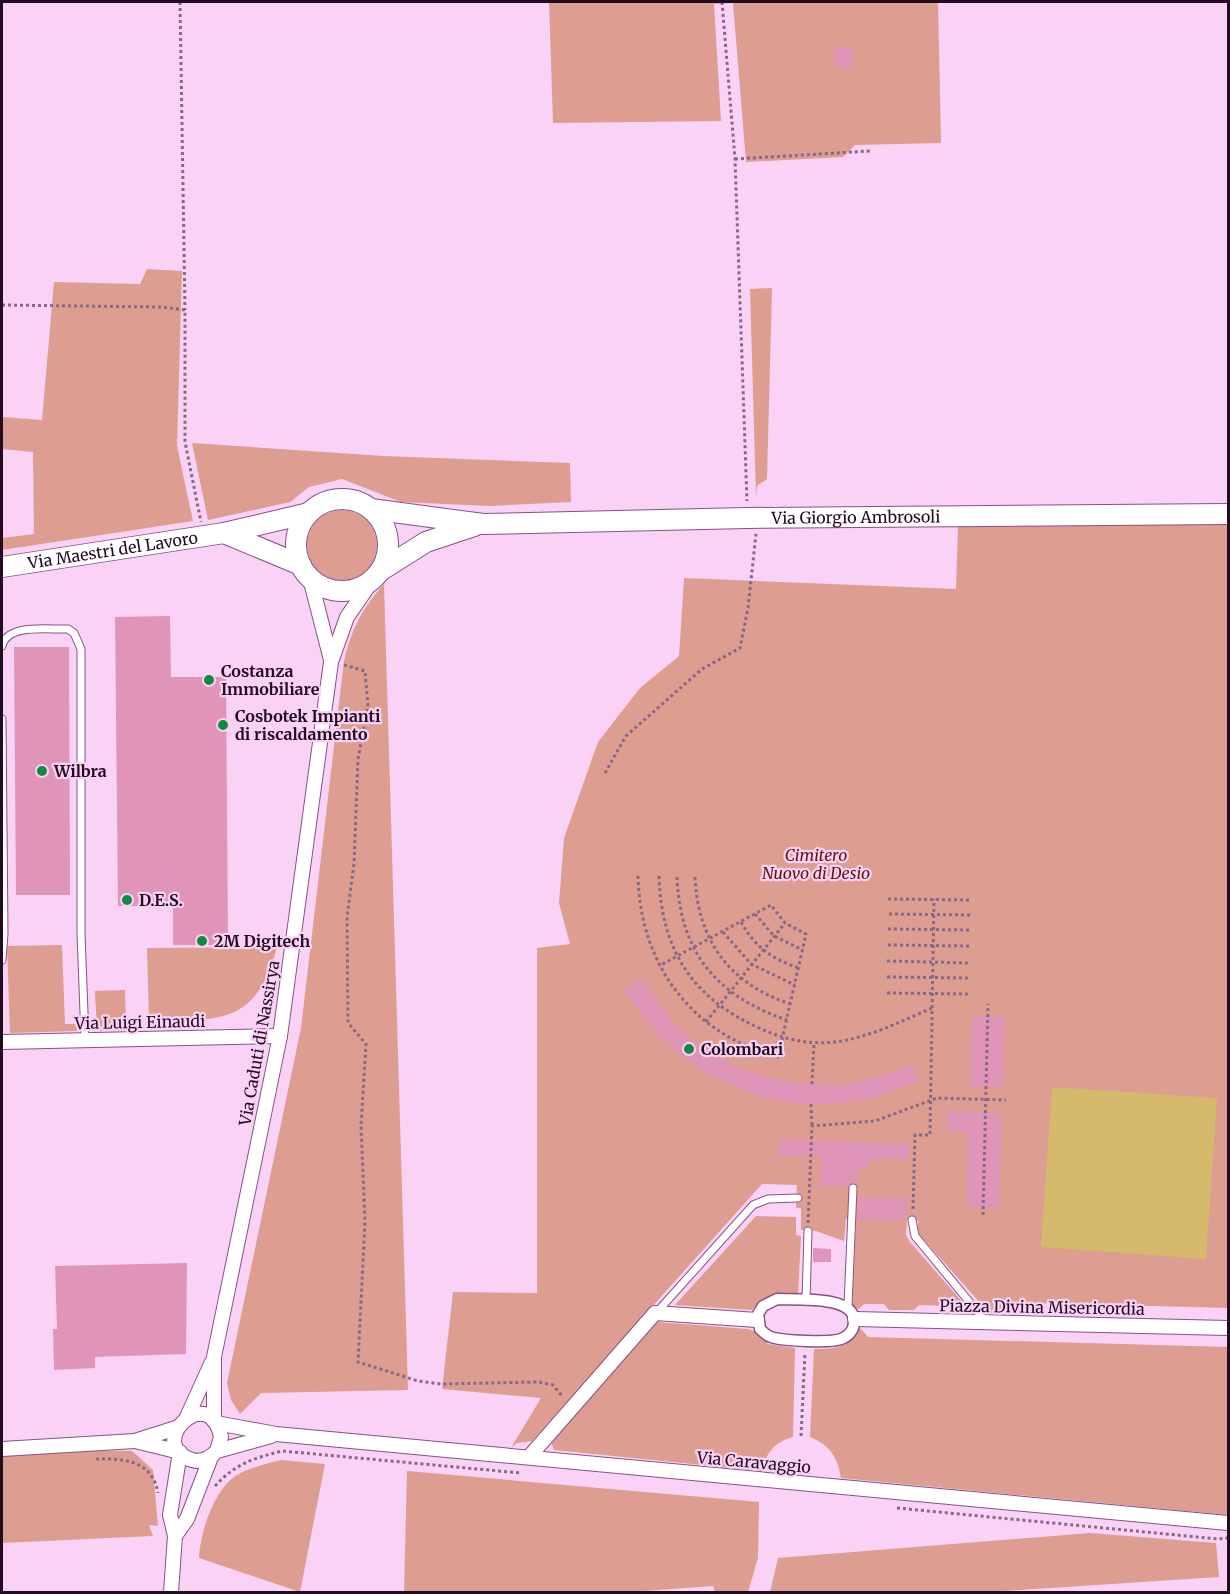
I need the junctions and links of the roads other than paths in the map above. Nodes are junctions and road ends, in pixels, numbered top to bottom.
1 (371, 509) junction
2 (309, 513) junction
3 (1228, 514) edge
4 (483, 524) junction
5 (214, 534) junction
6 (2, 567) edge
7 (305, 571) junction
8 (377, 574) junction
9 (2, 646) edge
10 (331, 662) junction
11 (2, 720) edge
12 (2, 960) edge
13 (280, 1036) junction
14 (85, 1039) junction
15 (2, 1042) edge
16 (853, 1188) dead end
17 (798, 1198) dead end
18 (912, 1220) road end
19 (808, 1230) road end
20 (806, 1301) junction
21 (848, 1306) junction
22 (655, 1313) junction
23 (855, 1319) junction
24 (757, 1320) junction
25 (986, 1322) junction
26 (1228, 1328) edge
27 (214, 1357) junction
28 (187, 1417) junction
29 (215, 1422) junction
30 (176, 1428) junction
31 (276, 1434) junction
32 (135, 1441) junction
33 (2, 1449) edge
34 (180, 1452) junction
35 (214, 1454) junction
36 (529, 1457) junction
37 (1228, 1523) edge
38 (176, 1536) junction
39 (171, 1593) edge

1 - 2 main road
1 - 4 main road, Via Giorgio Ambrosoli
1 - 8 main road
2 - 5 main road, Via Maestri del Lavoro
2 - 7 main road
3 - 4 main road, Via Giorgio Ambrosoli
4 - 8 main road, Via Giorgio Ambrosoli
5 - 6 main road, Via Maestri del Lavoro
5 - 7 main road
7 - 8 main road
7 - 10 street, Via Caduti di Nassirya
8 - 10 street, Via Caduti di Nassirya
9 - 14 lane
10 - 13 street, Via Caduti di Nassirya
11 - 12 lane
13 - 14 street, Via Luigi Einaudi
13 - 27 street, Via Caduti di Nassirya
14 - 15 street, Via Luigi Einaudi
16 - 21 lane
17 - 22 lane
18 - 25 lane
19 - 20 lane
20 - 21 street
20 - 24 street
21 - 23 street
22 - 24 street
22 - 36 street
23 - 24 street
23 - 25 street, Piazza Divina Misericordia
25 - 26 street, Piazza Divina Misericordia
27 - 28 street, Via Caduti di Nassirya
27 - 29 street, Via Caduti di Nassirya
28 - 29 street
28 - 30 street
29 - 31 street, Via Caravaggio
29 - 35 street
30 - 32 street
30 - 34 street
31 - 35 street, Via Caravaggio
31 - 36 street, Via Caravaggio
32 - 33 street
32 - 34 street
34 - 35 street
34 - 38 street
35 - 38 street
36 - 37 street, Via Caravaggio
38 - 39 street

